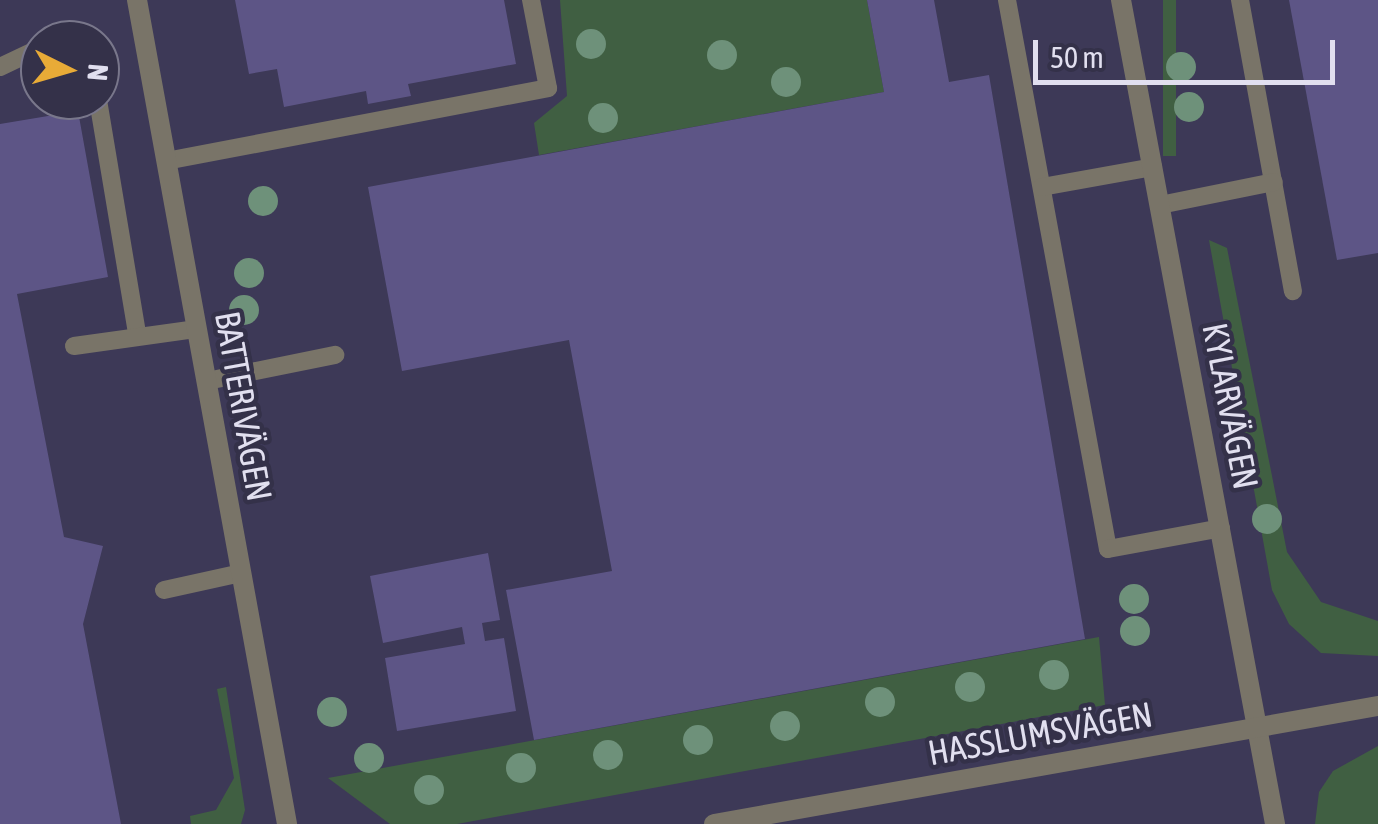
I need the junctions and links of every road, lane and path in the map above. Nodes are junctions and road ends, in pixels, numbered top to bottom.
1 (137, 0) edge
2 (531, 0) edge
3 (1008, 0) edge
4 (1121, 0) edge
5 (1240, 0) edge
6 (101, 120) edge
7 (166, 161) junction
8 (1152, 167) junction
9 (1274, 182) junction
10 (1042, 187) junction
11 (1160, 205) junction
12 (1293, 291) dead end
13 (197, 329) junction
14 (137, 333) junction
15 (74, 346) dead end
16 (335, 355) dead end
17 (206, 380) junction
18 (1221, 528) junction
19 (241, 573) junction
20 (164, 590) dead end
21 (1378, 706) edge
22 (1258, 728) junction
23 (287, 824) edge
24 (714, 824) edge
25 (1275, 824) edge

1 - 7 street, BATTERIVÄGEN
2 - 7 lane
3 - 10 lane
4 - 8 street, KYLARVÄGEN
5 - 9 lane
6 - 14 lane
7 - 13 street, BATTERIVÄGEN
8 - 10 lane
8 - 11 street, KYLARVÄGEN
9 - 11 lane
9 - 12 lane
10 - 18 lane
11 - 18 street, KYLARVÄGEN
13 - 14 lane
13 - 17 street, BATTERIVÄGEN
14 - 15 lane
16 - 17 lane
17 - 19 street, BATTERIVÄGEN
18 - 22 street, KYLARVÄGEN
19 - 20 lane
19 - 23 street, BATTERIVÄGEN
21 - 22 street, HASSLUMSVÄGEN
22 - 24 street, HASSLUMSVÄGEN
22 - 25 street, KYLARVÄGEN

